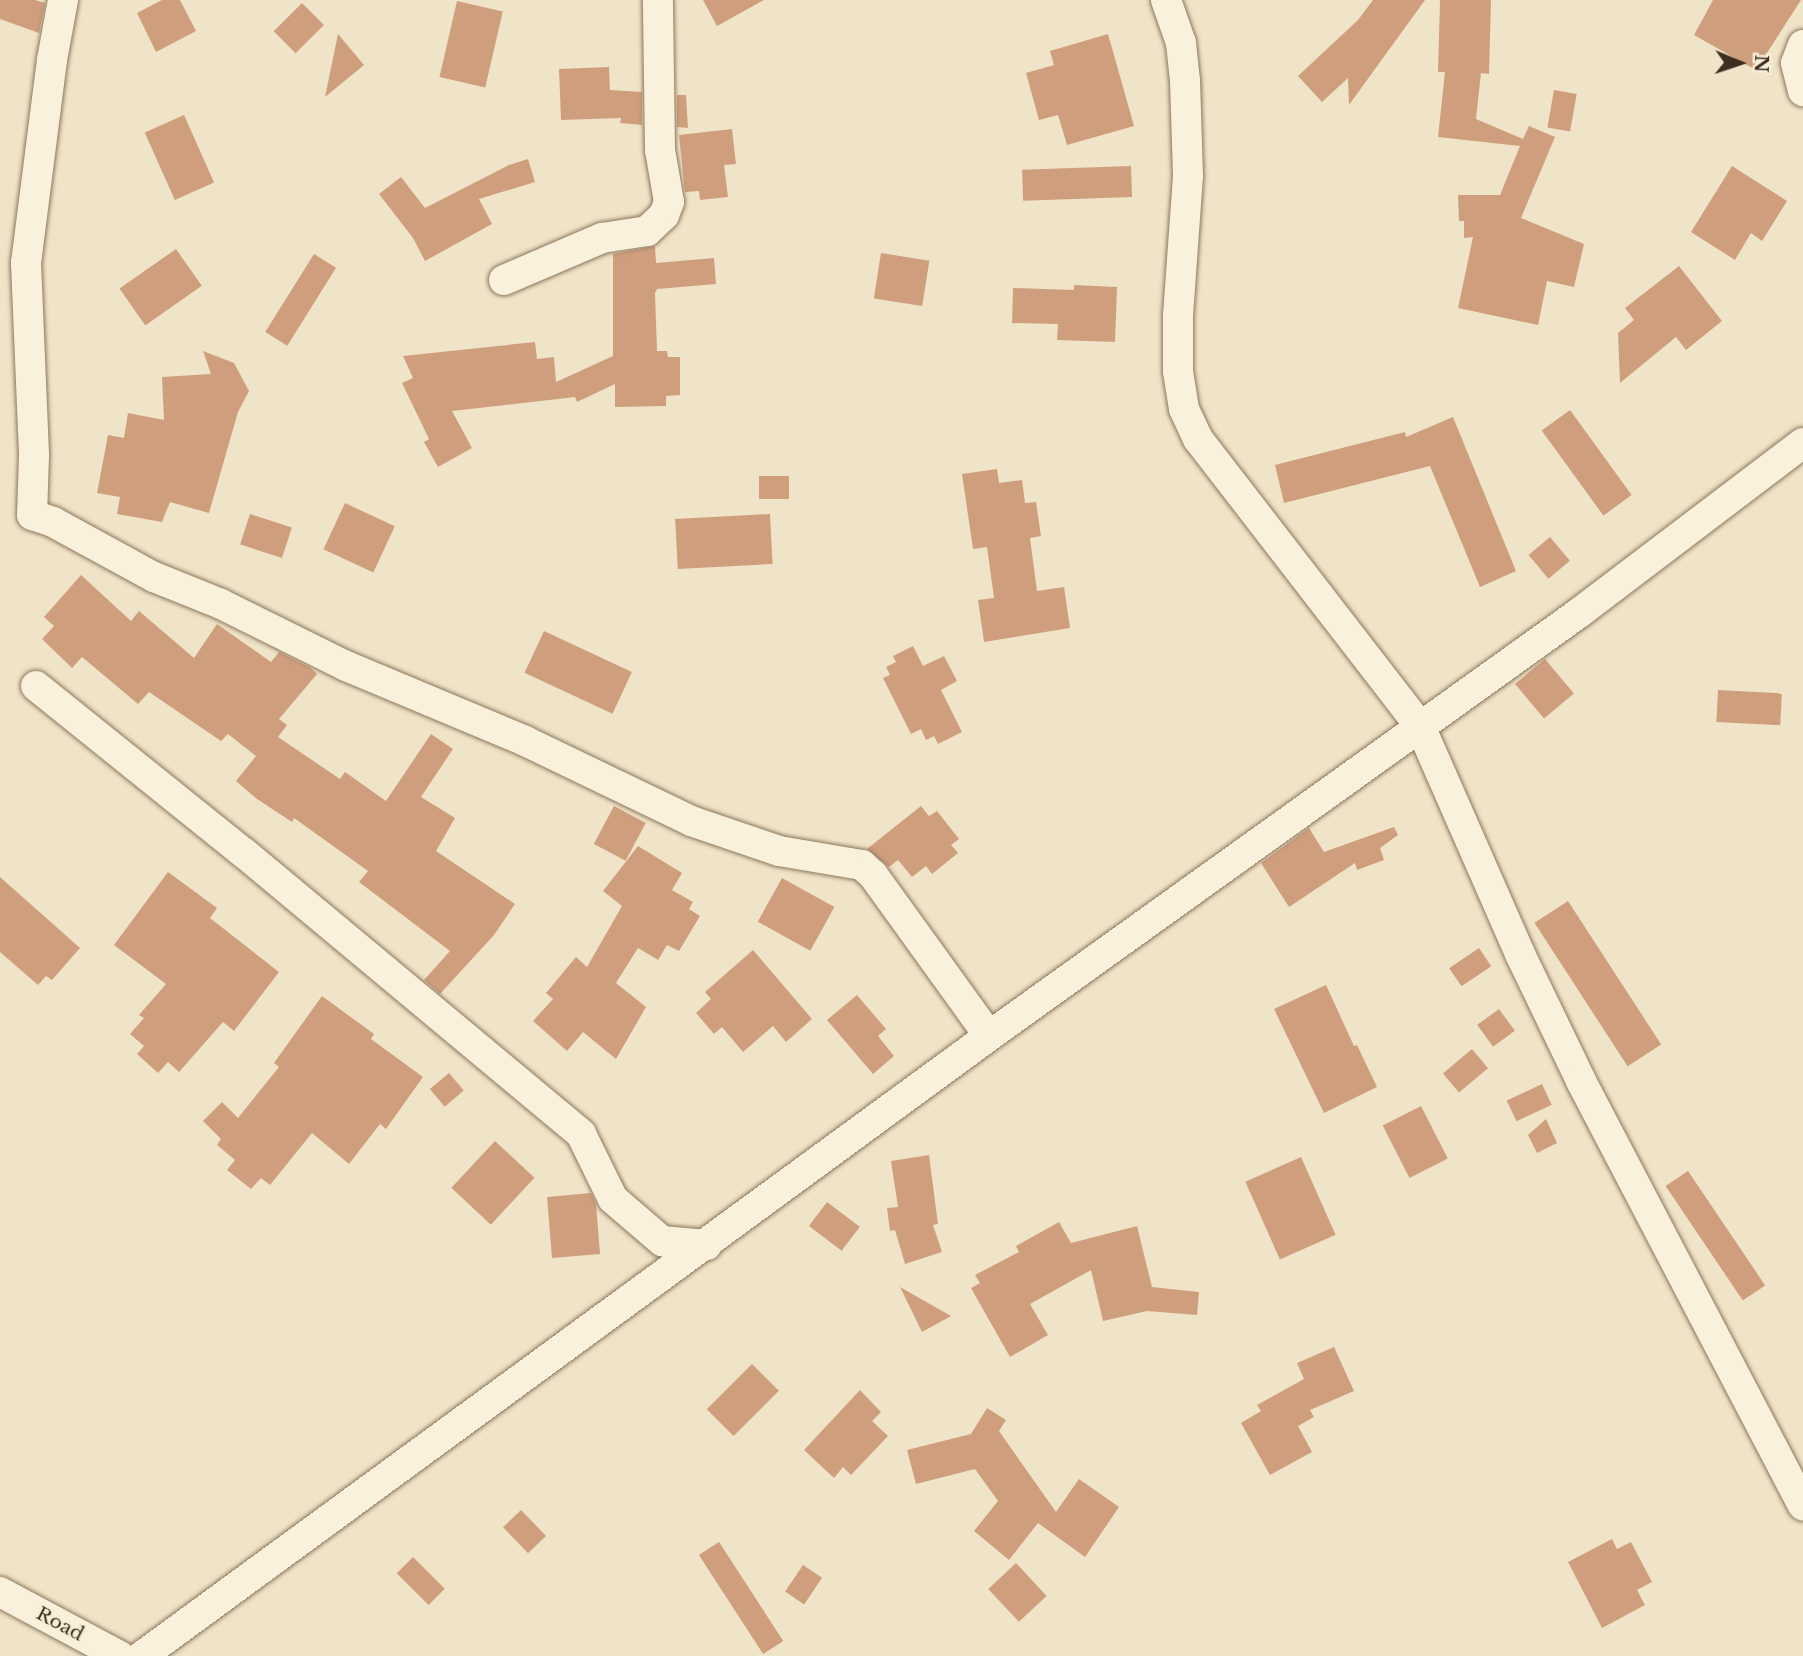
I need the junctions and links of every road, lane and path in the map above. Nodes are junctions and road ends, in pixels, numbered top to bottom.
1 (63, 0) edge
2 (658, 0) edge
3 (1166, 0) edge
4 (1803, 45) edge
5 (1803, 90) edge
6 (504, 280) dead end
7 (1803, 443) edge
8 (36, 686) dead end
9 (1420, 726) junction
10 (989, 1036) junction
11 (707, 1245) junction
12 (1803, 1506) edge
13 (0, 1592) edge
14 (120, 1656) edge
15 (142, 1656) edge

1 - 10 street
2 - 6 street
3 - 9 street
4 - 5 street
7 - 9 street
8 - 11 street
9 - 10 street
9 - 12 street
10 - 11 street
11 - 15 street
13 - 14 street, Road

